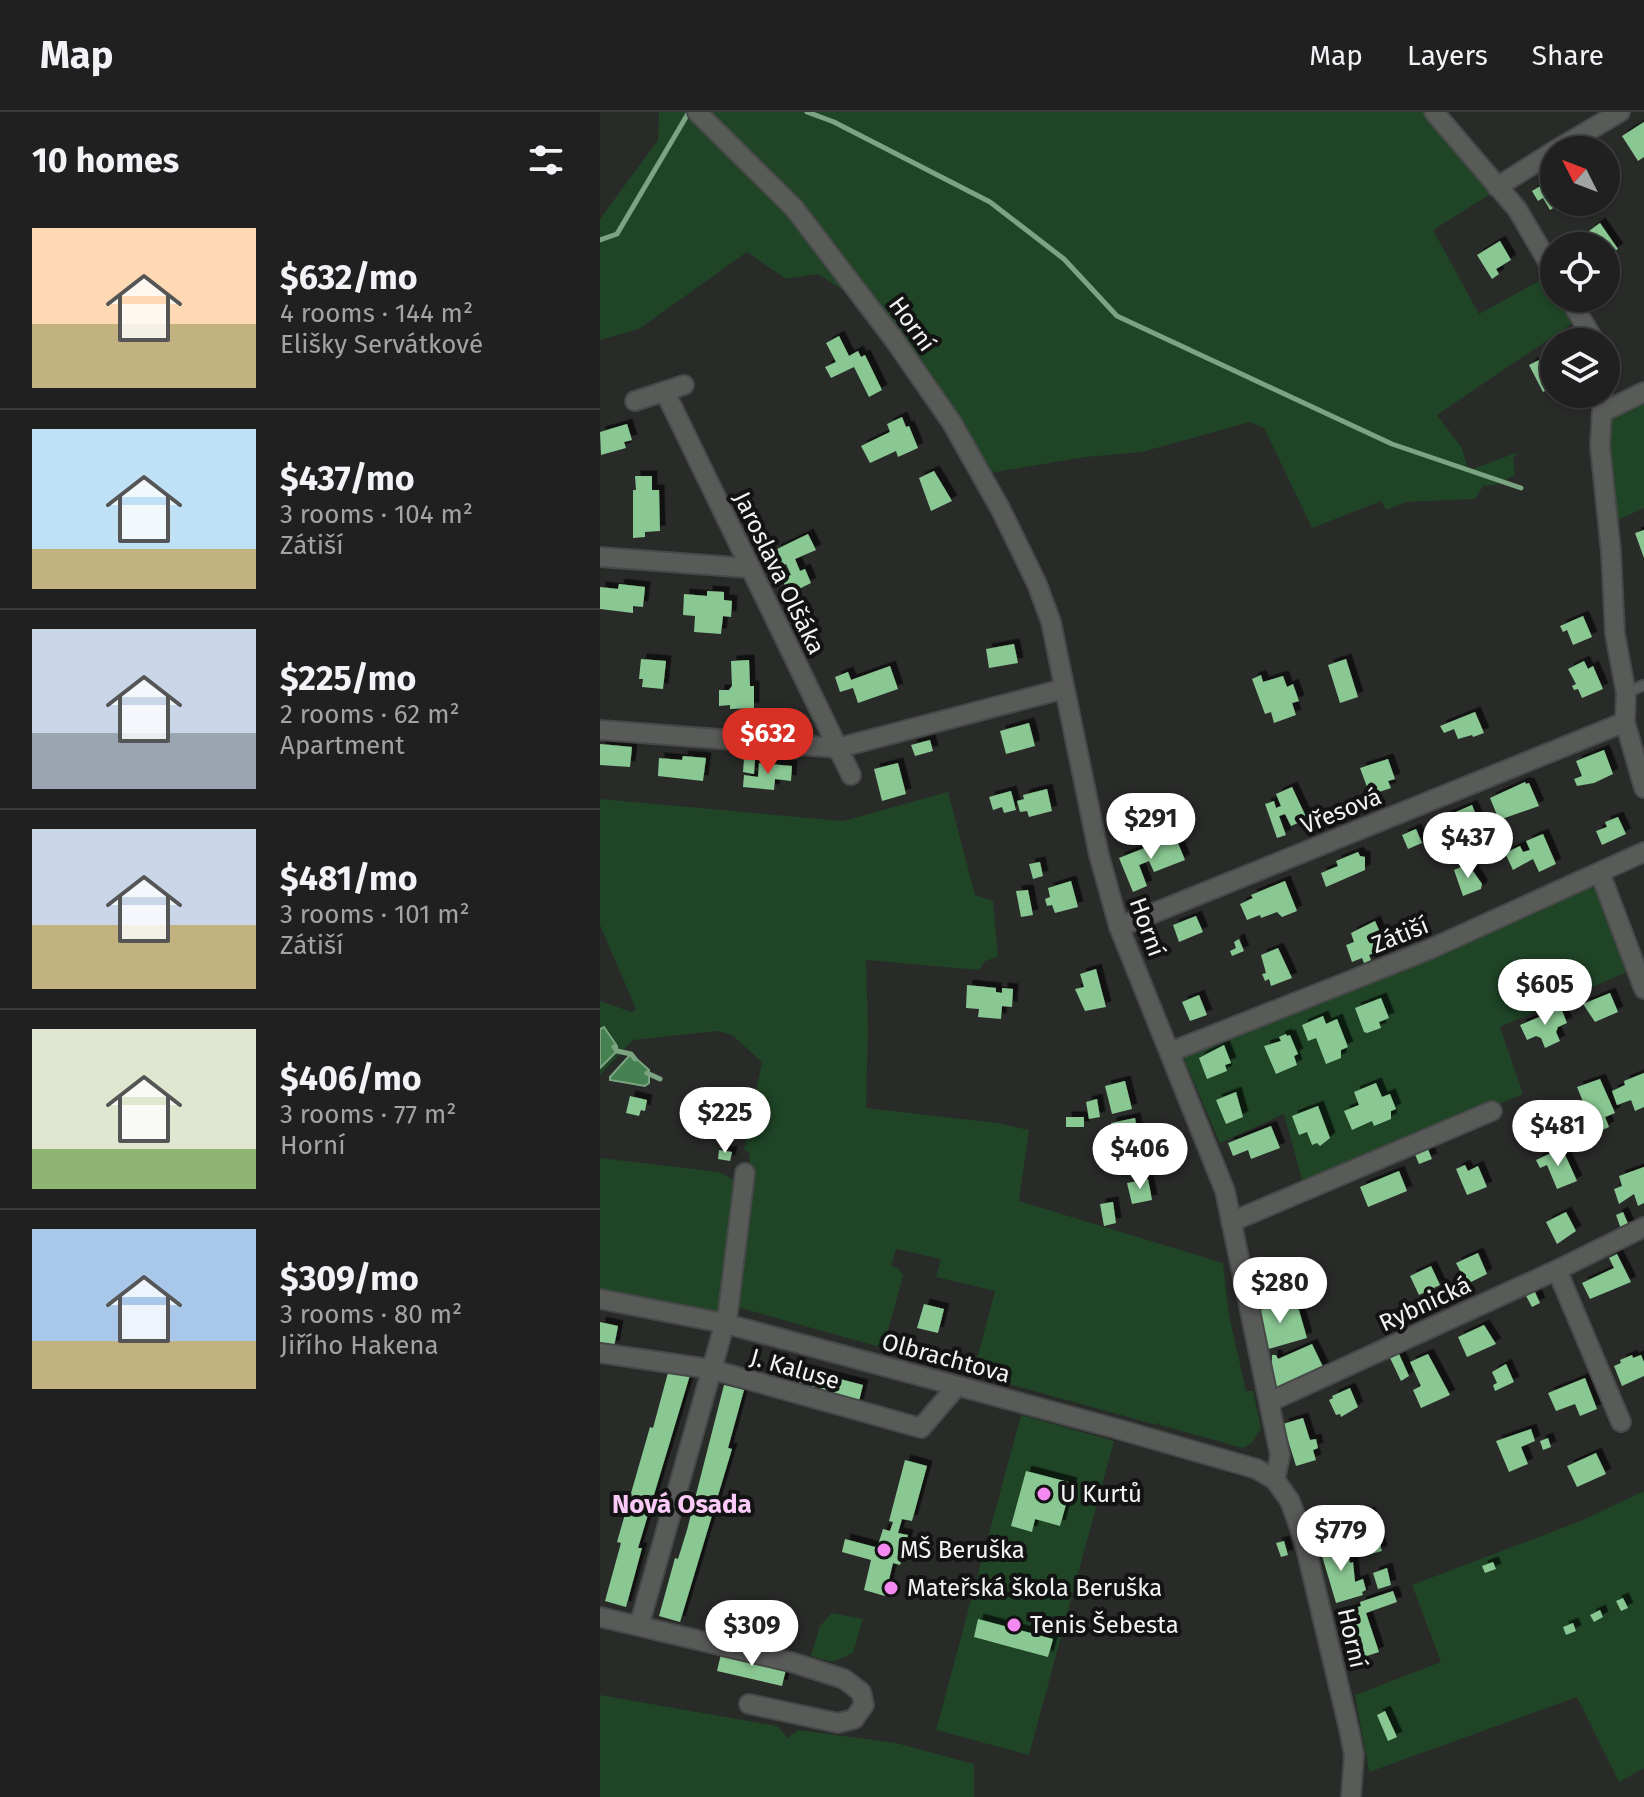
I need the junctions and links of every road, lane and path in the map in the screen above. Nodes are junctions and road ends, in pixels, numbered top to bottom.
1 (697, 112) edge
2 (1434, 112) edge
3 (1620, 112) edge
4 (1580, 136) edge
5 (1540, 160) edge
6 (1497, 187) junction
7 (1540, 248) edge
8 (684, 385) dead end
9 (665, 392) junction
10 (1644, 392) edge
11 (1620, 398) edge
12 (635, 401) dead end
13 (1603, 408) edge
14 (600, 557) edge
15 (749, 568) junction
16 (1063, 689) junction
17 (1635, 689) edge
18 (1625, 722) junction
19 (600, 730) edge
20 (838, 748) junction
21 (851, 775) dead end
22 (1644, 788) edge
23 (1644, 852) edge
24 (1600, 873) junction
25 (1119, 927) junction
26 (1644, 989) edge
27 (1170, 1052) junction
28 (1492, 1111) dead end
29 (745, 1173) dead end
30 (1231, 1222) junction
31 (1644, 1227) edge
32 (1557, 1270) junction
33 (600, 1299) edge
34 (723, 1323) junction
35 (600, 1353) edge
36 (710, 1369) junction
37 (957, 1386) junction
38 (1269, 1402) junction
39 (1621, 1422) dead end
40 (1275, 1480) junction
41 (600, 1617) edge
42 (639, 1626) junction
43 (749, 1704) dead end
44 (1351, 1797) edge

1 - 16 street, Horní
2 - 6 street
3 - 4 street
5 - 6 street
6 - 7 street
8 - 9 street
9 - 12 street
9 - 15 street, Jaroslava Olšáka
10 - 11 street
13 - 17 street
14 - 15 street
15 - 20 street, Jaroslava Olšáka
16 - 20 street
16 - 25 street, Horní
17 - 18 street
18 - 22 street
18 - 25 street, Vřesová
19 - 20 street
20 - 21 street, Jaroslava Olšáka
23 - 24 street, Zátiší
24 - 26 street
24 - 27 street, Zátiší
25 - 27 street, Horní
27 - 30 street, Horní
28 - 30 street
29 - 34 street
30 - 38 street, Horní
31 - 32 street, Rybnická
32 - 38 street, Rybnická
32 - 39 street
33 - 34 street, Olbrachtova
34 - 36 street
34 - 37 street, Olbrachtova
35 - 36 street, J. Kaluse
36 - 37 street, J. Kaluse
36 - 42 street
37 - 40 street, Olbrachtova
38 - 40 street, Horní
40 - 44 street, Horní
41 - 42 street
42 - 43 street

